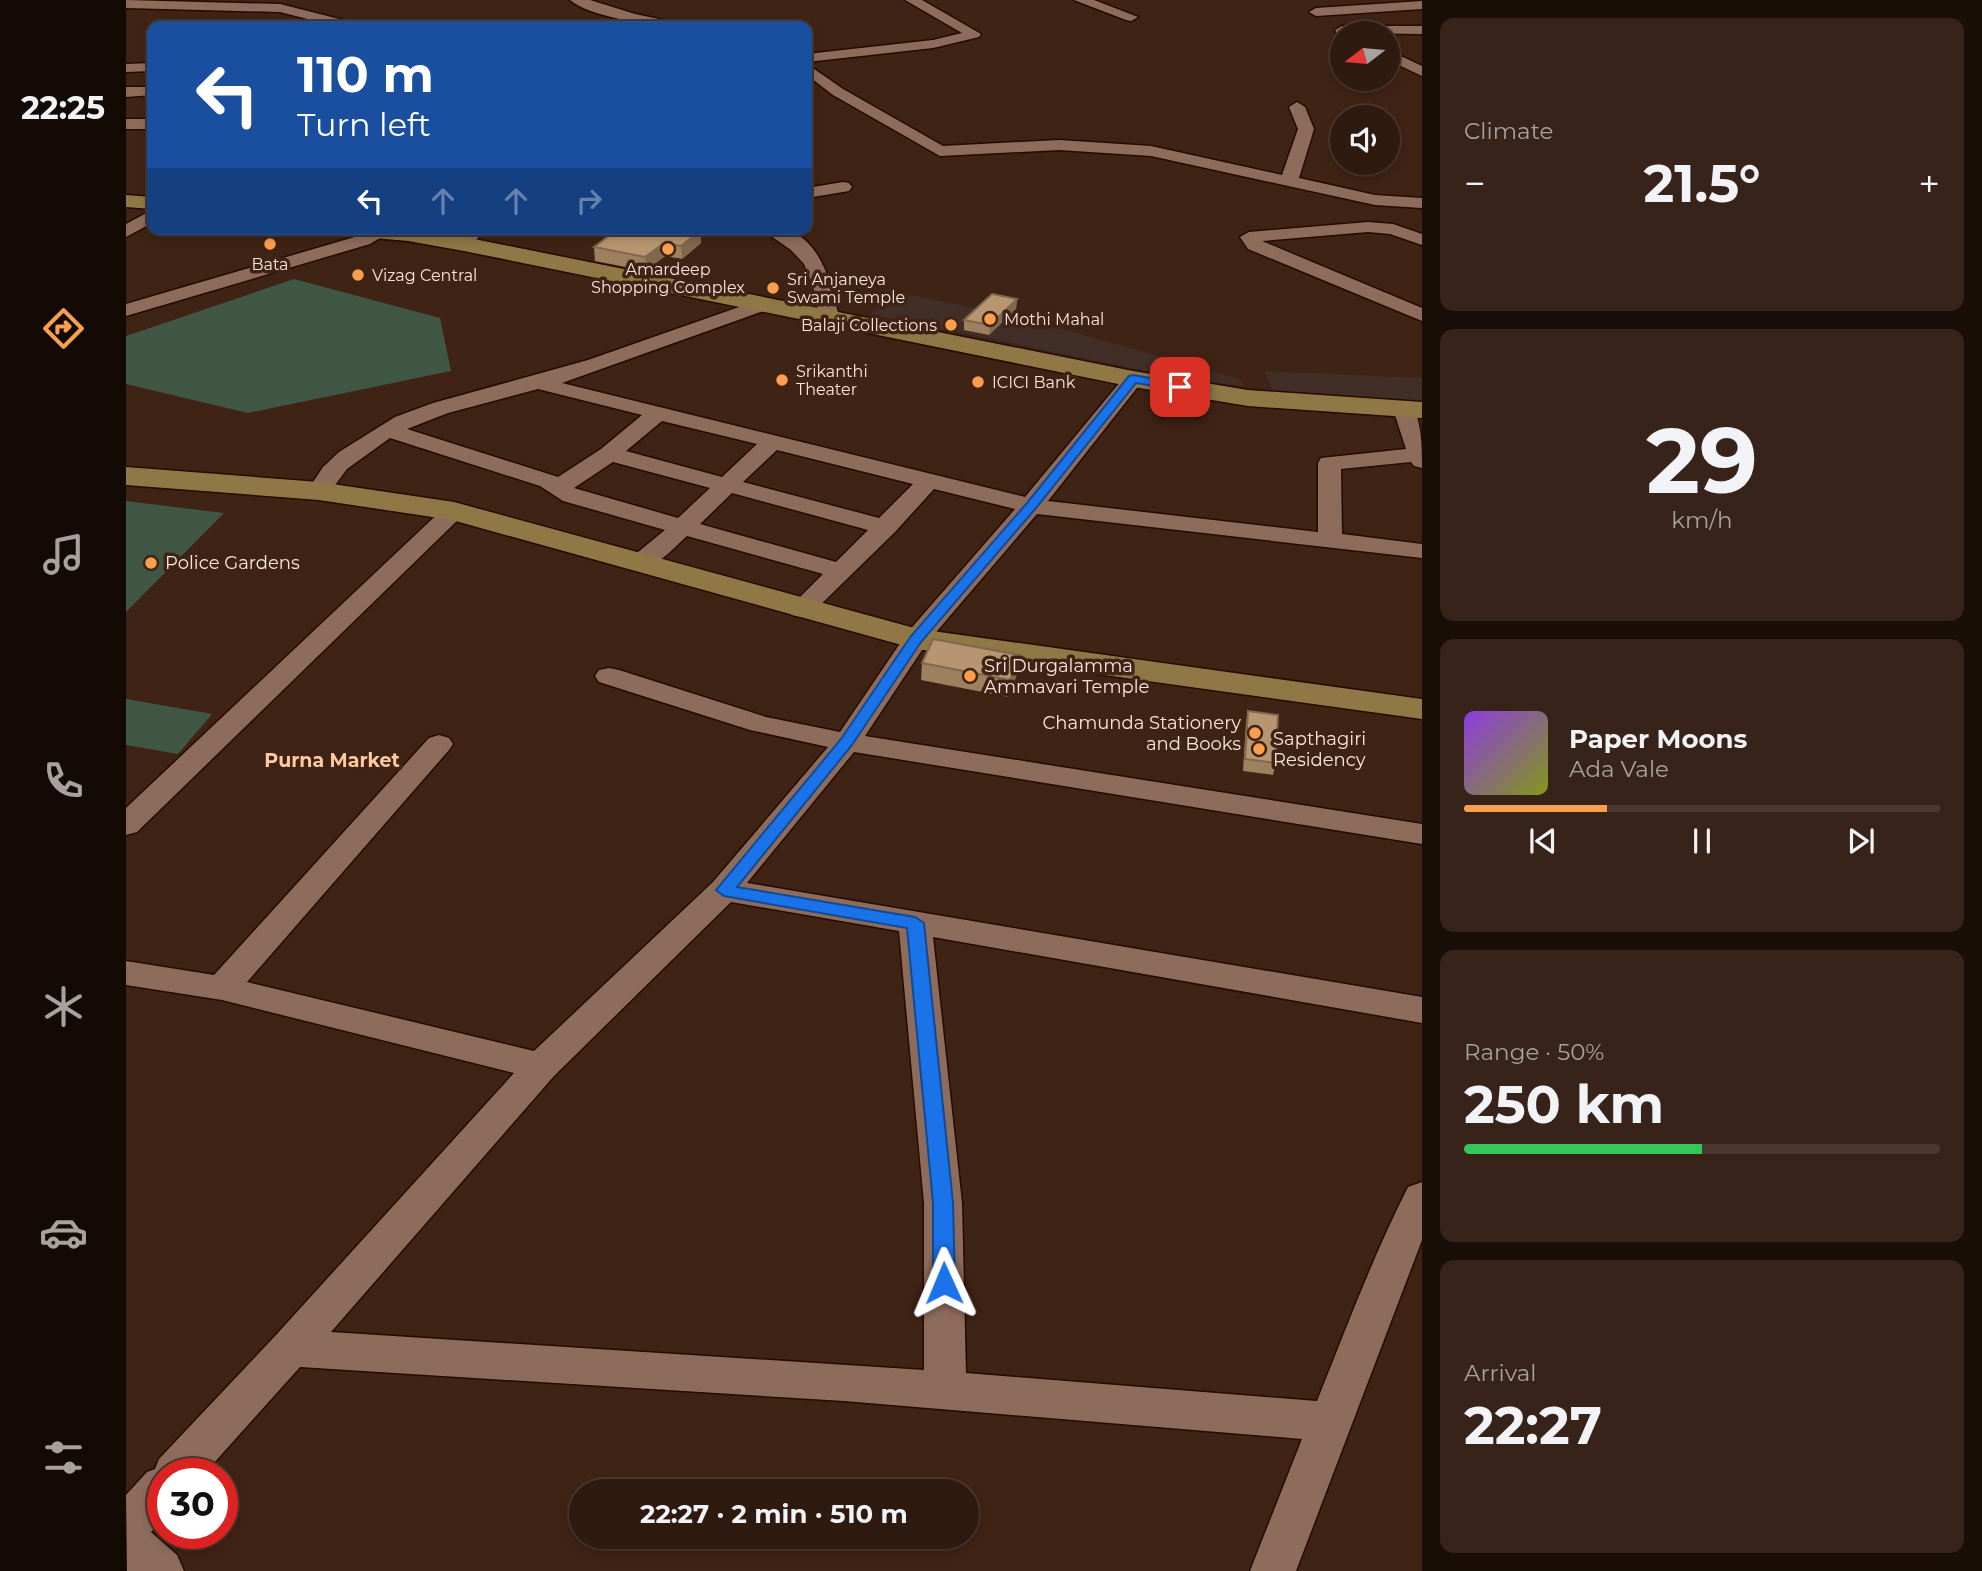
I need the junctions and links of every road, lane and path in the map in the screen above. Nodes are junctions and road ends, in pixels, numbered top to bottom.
1 (912, 0) edge
2 (1081, 0) edge
3 (1373, 0) edge
4 (581, 1) edge
5 (126, 4) edge
6 (1422, 5) edge
7 (223, 6) junction
8 (286, 9) junction
9 (1316, 12) junction
10 (1131, 17) dead end
11 (205, 20) dead end
12 (272, 21) edge
13 (331, 21) edge
14 (647, 21) edge
15 (1330, 21) edge
16 (1400, 30) edge
17 (1422, 30) edge
18 (1400, 41) edge
19 (1422, 41) edge
20 (812, 57) edge
21 (1400, 60) edge
22 (147, 70) edge
23 (812, 72) edge
24 (1422, 72) edge
25 (127, 83) edge
26 (147, 89) edge
27 (1297, 107) dead end
28 (147, 124) edge
29 (127, 125) edge
30 (1289, 182) junction
31 (843, 187) dead end
32 (812, 192) edge
33 (126, 195) edge
34 (147, 196) edge
35 (126, 201) edge
36 (147, 203) edge
37 (1422, 203) edge
38 (147, 218) edge
39 (126, 232) edge
40 (331, 235) edge
41 (379, 235) edge
42 (444, 235) edge
43 (781, 235) edge
44 (470, 237) edge
45 (1422, 240) edge
46 (291, 262) junction
47 (765, 304) junction
48 (126, 310) edge
49 (1422, 315) edge
50 (829, 317) junction
51 (1133, 379) junction
52 (538, 383) junction
53 (1413, 410) edge
54 (658, 413) junction
55 (387, 430) junction
56 (772, 443) junction
57 (609, 454) junction
58 (1421, 456) edge
59 (126, 477) edge
60 (929, 481) junction
61 (726, 484) junction
62 (560, 488) junction
63 (319, 491) junction
64 (1031, 506) junction
65 (454, 511) junction
66 (684, 526) junction
67 (886, 527) junction
68 (1330, 541) junction
69 (1422, 551) edge
70 (641, 562) junction
71 (841, 571) junction
72 (801, 609) junction
73 (916, 639) junction
74 (608, 676) dead end
75 (1422, 709) edge
76 (847, 742) junction
77 (439, 744) dead end
78 (126, 825) edge
79 (1422, 834) edge
80 (724, 890) junction
81 (915, 923) junction
82 (126, 973) edge
83 (222, 988) junction
84 (1422, 1010) edge
85 (541, 1066) junction
86 (1422, 1198) edge
87 (291, 1348) junction
88 (946, 1390) junction
89 (1331, 1422) junction
90 (190, 1458) edge
91 (147, 1504) edge
92 (126, 1527) edge
93 (126, 1540) edge
94 (161, 1571) edge
95 (1273, 1571) edge

1 - 20 street
2 - 10 street
3 - 9 street
4 - 14 street
5 - 7 street
6 - 9 street
7 - 8 street
7 - 11 street
8 - 12 street
8 - 13 street
9 - 15 street
16 - 17 street
18 - 19 street
21 - 24 street
22 - 25 street
23 - 30 street
25 - 26 street
27 - 30 street
28 - 29 street
30 - 37 street
31 - 32 street
33 - 34 main road
35 - 36 main road
38 - 39 street
40 - 46 street
41 - 46 street
42 - 44 main road
43 - 50 street
44 - 47 main road
45 - 49 street
46 - 48 street
47 - 50 main road
47 - 52 street
50 - 51 main road
51 - 53 main road
51 - 64 street
52 - 54 street
52 - 55 street
53 - 58 street
54 - 56 street
54 - 57 street
55 - 62 street
55 - 63 street
56 - 60 street
56 - 61 street
57 - 61 street
57 - 62 street
58 - 68 street
59 - 63 main road
60 - 64 street
60 - 67 street
61 - 66 street
61 - 67 street
62 - 66 street
63 - 65 main road
64 - 68 street
64 - 73 street
65 - 70 main road
65 - 78 street
66 - 70 street
66 - 71 street
67 - 71 street
68 - 69 street
70 - 72 main road
71 - 72 street
72 - 73 main road
73 - 75 main road
73 - 76 street
74 - 76 street
76 - 79 street
76 - 80 street
77 - 83 street
80 - 81 street
80 - 85 street
81 - 84 street
81 - 88 street
82 - 83 street
83 - 85 street
85 - 87 street
86 - 89 street
87 - 88 street
87 - 90 street
88 - 89 street
89 - 95 street
91 - 92 street
93 - 94 street

